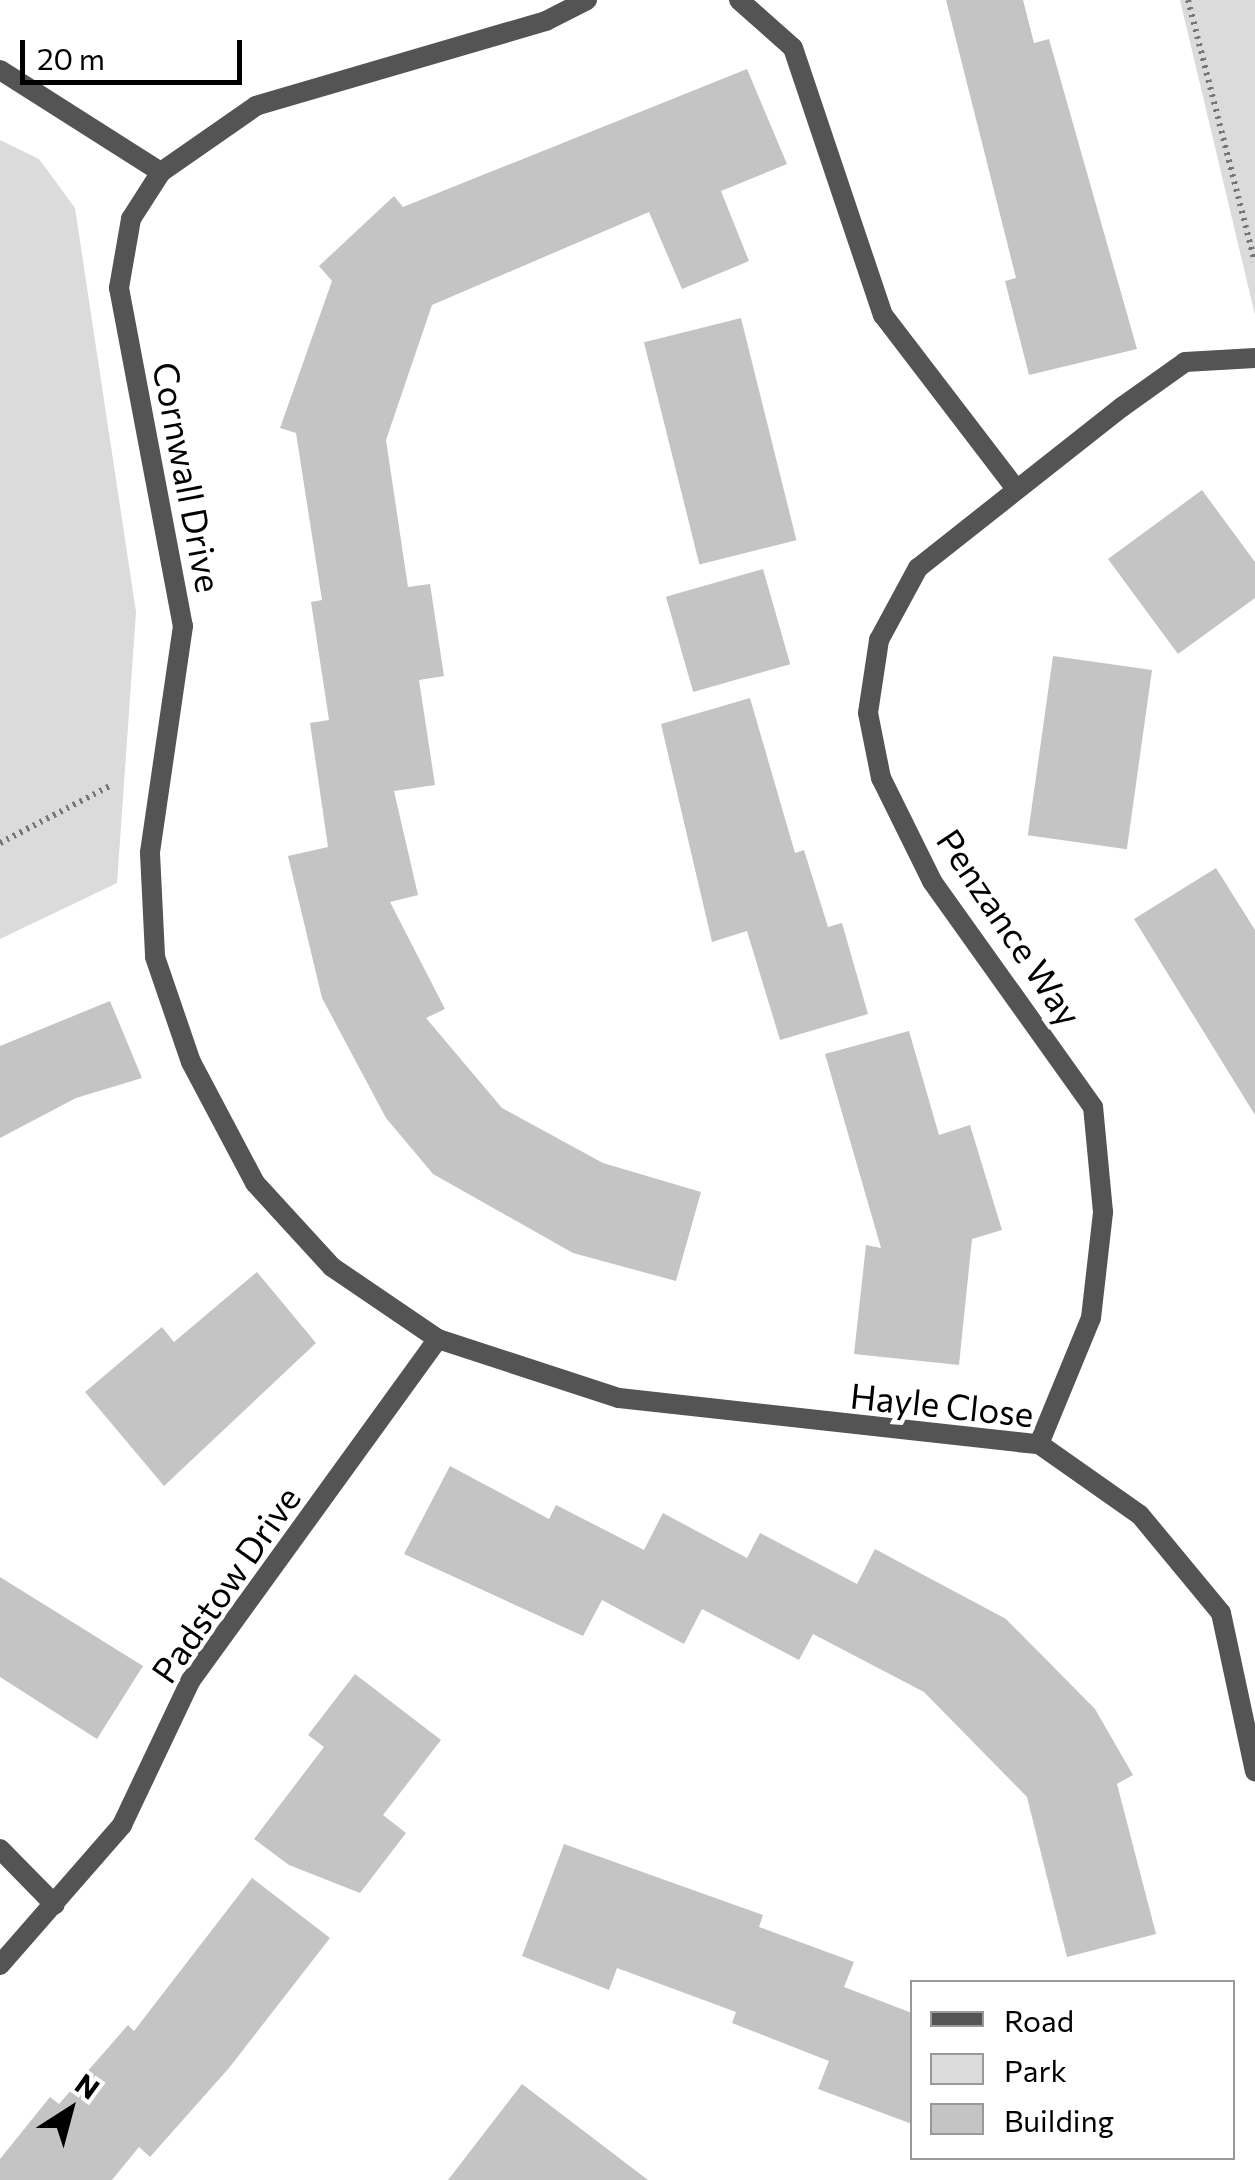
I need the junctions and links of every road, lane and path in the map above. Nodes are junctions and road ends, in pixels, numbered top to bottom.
1 (586, 0) edge
2 (739, 0) edge
3 (1188, 0) edge
4 (0, 70) edge
5 (162, 172) junction
6 (1255, 262) edge
7 (1255, 358) edge
8 (1013, 485) junction
9 (168, 756) junction
10 (0, 842) edge
11 (438, 1339) junction
12 (1039, 1444) junction
13 (1255, 1771) edge
14 (0, 1849) edge
15 (56, 1905) junction
16 (0, 1965) edge

1 - 5 street, Cornwall Drive
2 - 8 street
3 - 6 path
4 - 5 street
5 - 9 street, Cornwall Drive
7 - 8 street, Penzance Way
8 - 12 street, Penzance Way
9 - 10 path
9 - 11 street, Cornwall Drive
11 - 12 street, Hayle Close
11 - 15 street, Padstow Drive
12 - 13 street, Hayle Close
14 - 15 street
15 - 16 street, Padstow Drive

